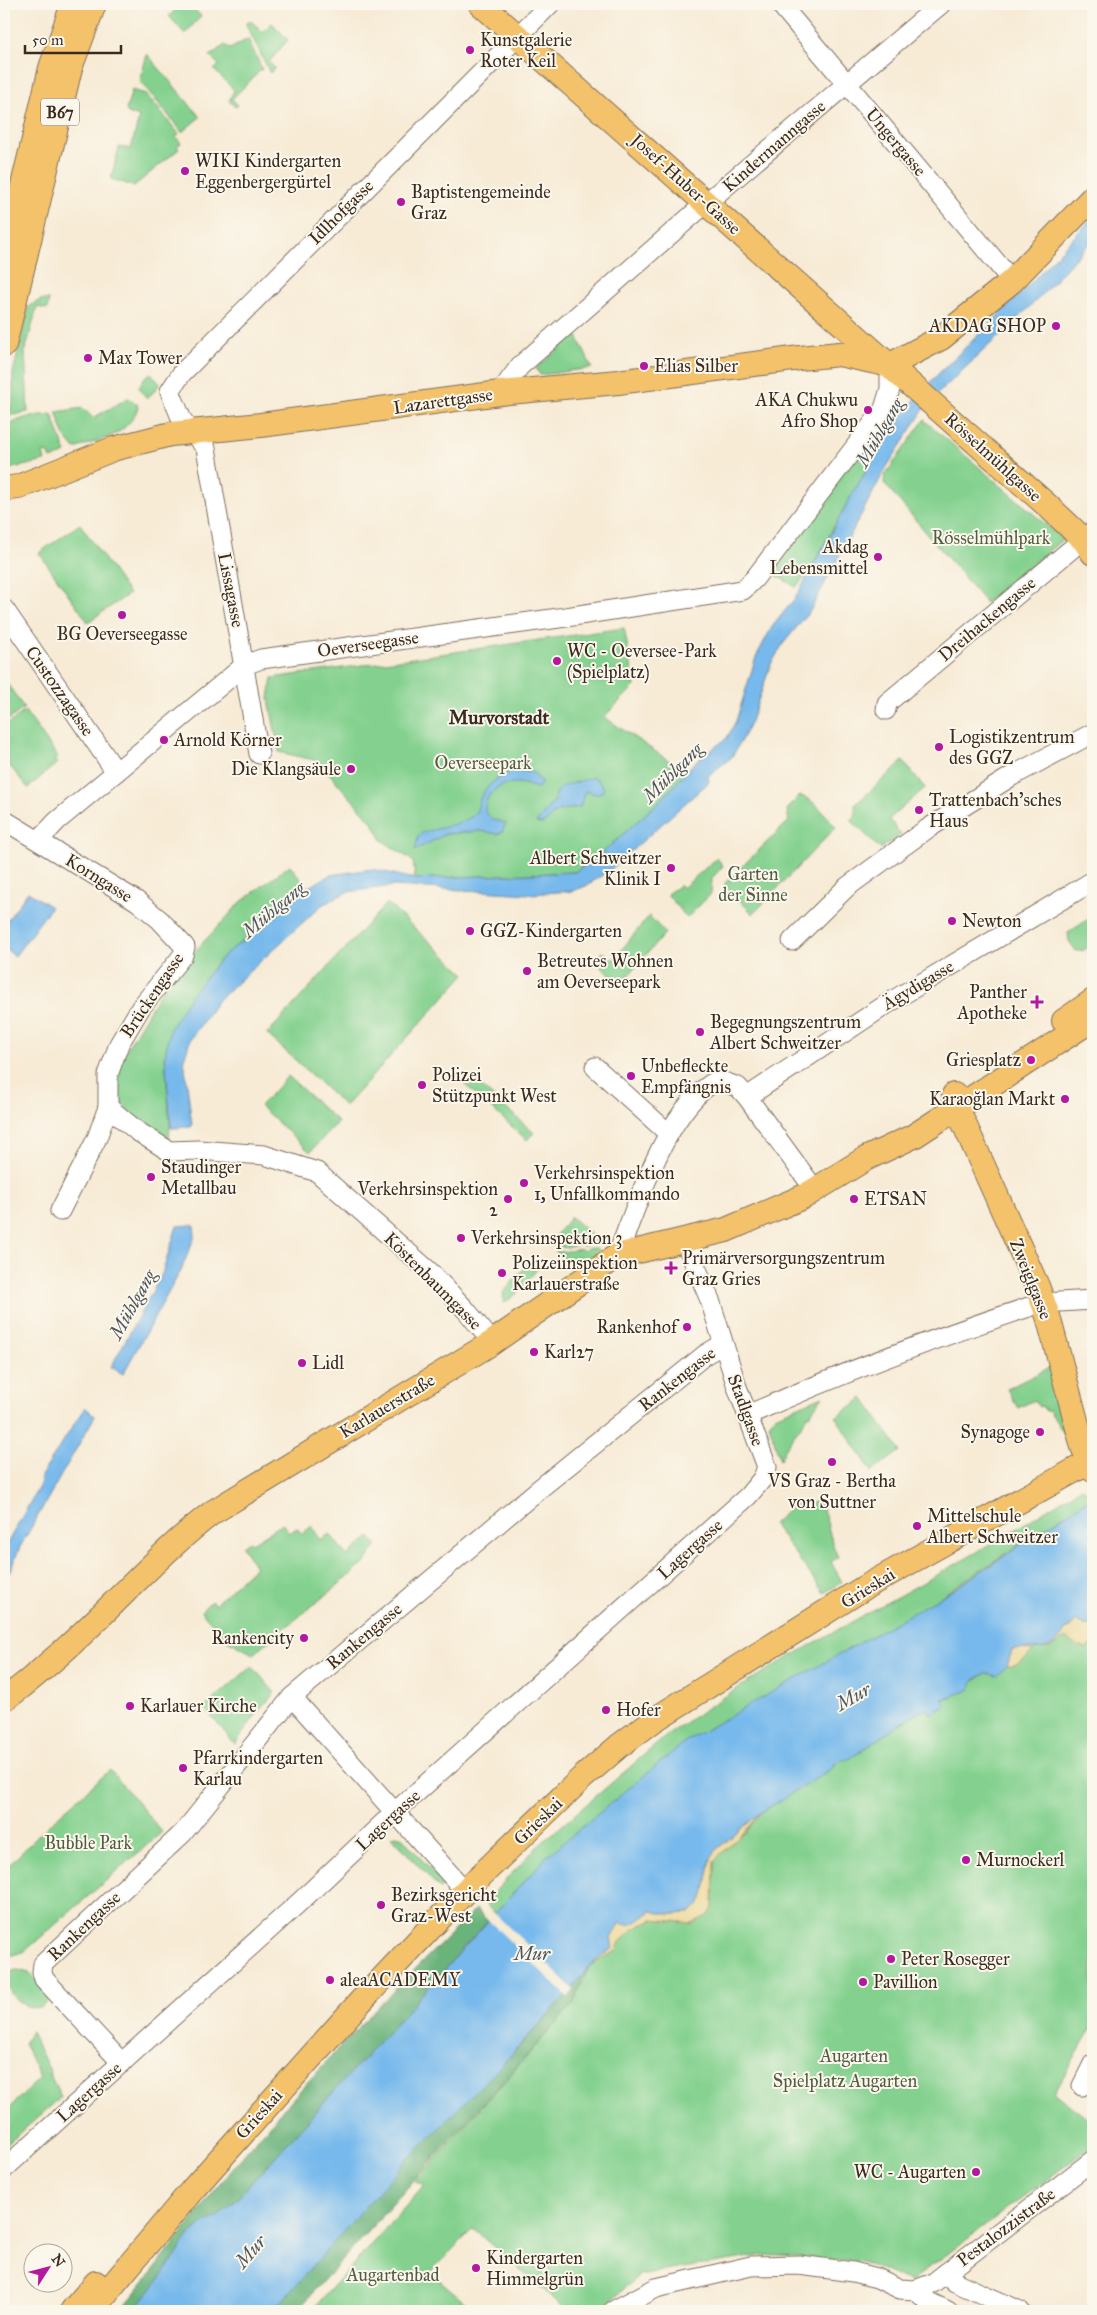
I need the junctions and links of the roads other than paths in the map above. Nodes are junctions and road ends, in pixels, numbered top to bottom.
1 (73, 4) edge
2 (94, 4) edge
3 (481, 4) edge
4 (550, 4) edge
5 (780, 4) edge
6 (941, 4) edge
7 (518, 36) junction
8 (846, 83) junction
9 (1093, 197) edge
10 (706, 203) junction
11 (16, 210) junction
12 (4, 236) edge
13 (4, 265) edge
14 (1012, 281) junction
15 (4, 346) edge
16 (890, 365) junction
17 (500, 393) junction
18 (192, 432) junction
19 (8, 493) edge
20 (1090, 541) edge
21 (4, 609) edge
22 (245, 666) junction
23 (886, 710) dead end
24 (1093, 733) edge
25 (259, 754) dead end
26 (116, 772) junction
27 (4, 820) edge
28 (39, 840) junction
29 (1093, 881) edge
30 (792, 941) dead end
31 (185, 947) joint
32 (1093, 1001) edge
33 (1093, 1019) edge
34 (594, 1067) dead end
35 (747, 1097) junction
36 (108, 1107) junction
37 (959, 1110) junction
38 (668, 1133) junction
39 (865, 1159) junction
40 (815, 1190) junction
41 (60, 1211) dead end
42 (685, 1241) junction
43 (617, 1256) junction
44 (1093, 1300) edge
45 (1043, 1303) junction
46 (492, 1342) junction
47 (724, 1344) junction
48 (748, 1415) junction
49 (1092, 1464) edge
50 (767, 1467) joint
51 (292, 1697) junction
52 (4, 1699) edge
53 (396, 1812) junction
54 (465, 1891) junction
55 (122, 2063) junction
56 (1093, 2064) edge
57 (1082, 2086) dead end
58 (1093, 2160) edge
59 (4, 2169) edge
60 (193, 2189) junction
61 (946, 2273) junction
62 (915, 2290) junction
63 (117, 2303) edge
64 (72, 2311) edge
65 (91, 2311) edge
66 (613, 2311) edge
67 (948, 2311) edge
68 (1020, 2311) edge

1 - 11 main road, B67
2 - 15 main road, B67
3 - 7 main road, Josef-Huber-Gasse
4 - 7 street, Idlhofgasse
5 - 8 street, Ungergasse
6 - 8 street, Kindermanngasse
7 - 10 main road, Josef-Huber-Gasse
7 - 18 street, Idlhofgasse
8 - 10 street, Kindermanngasse
8 - 14 street, Ungergasse
9 - 14 main road
10 - 16 main road, Josef-Huber-Gasse
10 - 17 street, Kindermanngasse
11 - 12 main road
11 - 13 main road, B67
14 - 16 main road
16 - 17 main road, Lazarettgasse
16 - 20 main road, Rösselmühlgasse
16 - 22 street, Oeverseegasse
17 - 18 main road, Lazarettgasse
18 - 19 main road, Lazarettgasse
18 - 22 street, Lissagasse
20 - 23 street, Dreihackengasse
21 - 26 street, Custozzagasse
22 - 25 street, Lissagasse
22 - 26 street, Oeverseegasse
24 - 30 street
26 - 28 street, Oeverseegasse
27 - 28 street, Korngasse
28 - 31 street, Korngasse
29 - 35 street, Ägydigasse
31 - 36 street, Brückengasse
32 - 37 main road
33 - 37 main road
34 - 38 street
35 - 38 street
35 - 40 street
36 - 41 street, Brückengasse
36 - 46 street, Köstenbaumgasse
37 - 39 main road
37 - 39 main road
37 - 45 main road, Zweiglgasse
38 - 43 street
39 - 40 main road
40 - 42 main road, Karlauerstraße
42 - 43 main road, Karlauerstraße
42 - 47 street, Stadlgasse
43 - 46 main road, Karlauerstraße
44 - 45 street
45 - 48 street
45 - 49 main road, Zweiglgasse
46 - 52 main road, Karlauerstraße
47 - 48 street, Stadlgasse
47 - 51 street, Rankengasse
48 - 50 street, Stadlgasse
49 - 54 main road, Grieskai
50 - 53 street, Lagergasse
51 - 53 street
51 - 55 street, Rankengasse
53 - 54 street
53 - 55 street, Lagergasse
54 - 60 main road, Grieskai
55 - 59 street, Lagergasse
56 - 57 street
58 - 61 street, Pestalozzistraße
60 - 63 main road
60 - 64 main road
60 - 65 main road, Grieskai
61 - 62 street, Pestalozzistraße
61 - 68 street
62 - 66 street
62 - 67 street

